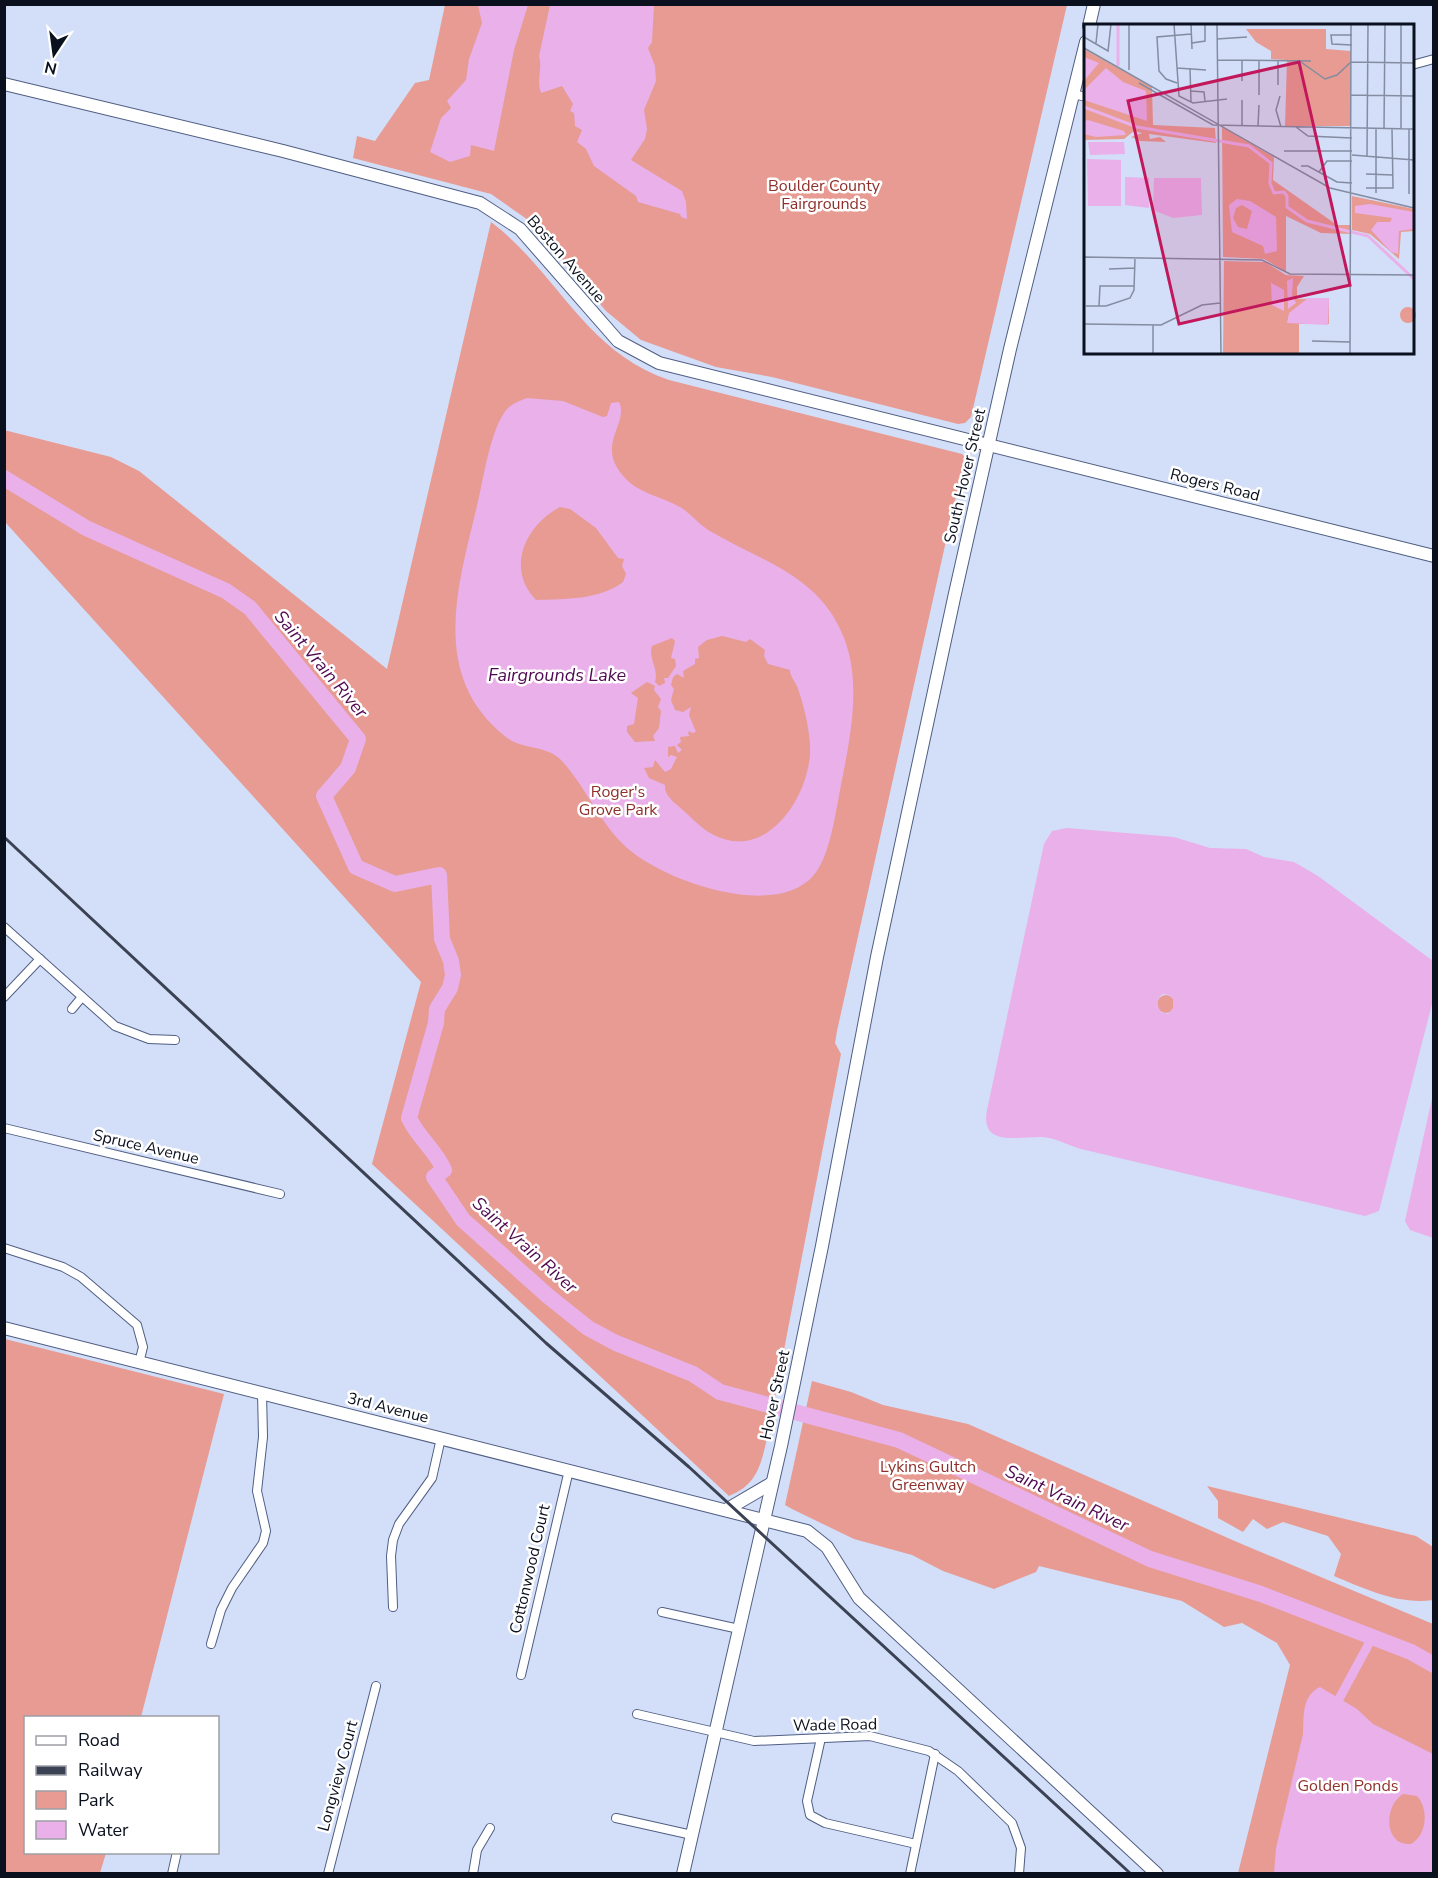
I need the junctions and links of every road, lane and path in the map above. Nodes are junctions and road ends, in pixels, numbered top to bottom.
1 (1094, 4) edge
2 (1089, 24) edge
3 (1084, 57) edge
4 (1434, 59) edge
5 (1414, 64) edge
6 (4, 84) edge
7 (1079, 96) edge
8 (988, 446) junction
9 (1434, 556) edge
10 (885, 920) joint
11 (4, 927) edge
12 (40, 959) junction
13 (4, 997) edge
14 (82, 997) junction
15 (72, 1009) dead end
16 (175, 1040) dead end
17 (4, 1128) edge
18 (280, 1194) dead end
19 (4, 1248) edge
20 (4, 1328) edge
21 (139, 1362) junction
22 (262, 1393) junction
23 (441, 1438) junction
24 (569, 1470) junction
25 (772, 1483) junction
26 (726, 1510) junction
27 (764, 1520) junction
28 (393, 1607) dead end
29 (662, 1612) dead end
30 (739, 1629) junction
31 (211, 1644) dead end
32 (521, 1675) dead end
33 (376, 1686) dead end
34 (638, 1714) dead end
35 (716, 1732) junction
36 (821, 1738) junction
37 (936, 1754) junction
38 (616, 1818) dead end
39 (490, 1828) dead end
40 (692, 1835) junction
41 (916, 1844) junction
42 (177, 1854) edge
43 (172, 1874) edge
44 (328, 1874) edge
45 (473, 1874) edge
46 (683, 1874) edge
47 (910, 1874) edge
48 (1019, 1874) edge
49 (1157, 1874) edge

1 - 2 street
3 - 7 street, South Hover Street
4 - 5 street
6 - 8 street, Boston Avenue
7 - 8 street, South Hover Street
8 - 9 street, Rogers Road
8 - 10 street, South Hover Street
10 - 25 street, Hover Street
11 - 12 street
12 - 13 street
12 - 14 street
14 - 15 street
14 - 16 street
17 - 18 street, Spruce Avenue
19 - 21 street
20 - 21 street, 3rd Avenue
21 - 22 street, 3rd Avenue
22 - 23 street, 3rd Avenue
22 - 31 street
23 - 24 street, 3rd Avenue
23 - 28 street
24 - 26 street, 3rd Avenue
24 - 32 street, Cottonwood Court
25 - 26 street
25 - 27 street, Hover Street
26 - 27 street, 3rd Avenue
27 - 30 street, Hover Street
27 - 49 street, 3rd Avenue
29 - 30 street
30 - 35 street, Hover Street
33 - 44 street, Longview Court
34 - 35 street, Wade Road
35 - 36 street, Wade Road
35 - 40 street, Hover Street
36 - 37 street, Wade Road
36 - 41 street
37 - 41 street
37 - 48 street
38 - 40 street
39 - 45 street
40 - 46 street, Hover Street
41 - 47 street
42 - 43 street

